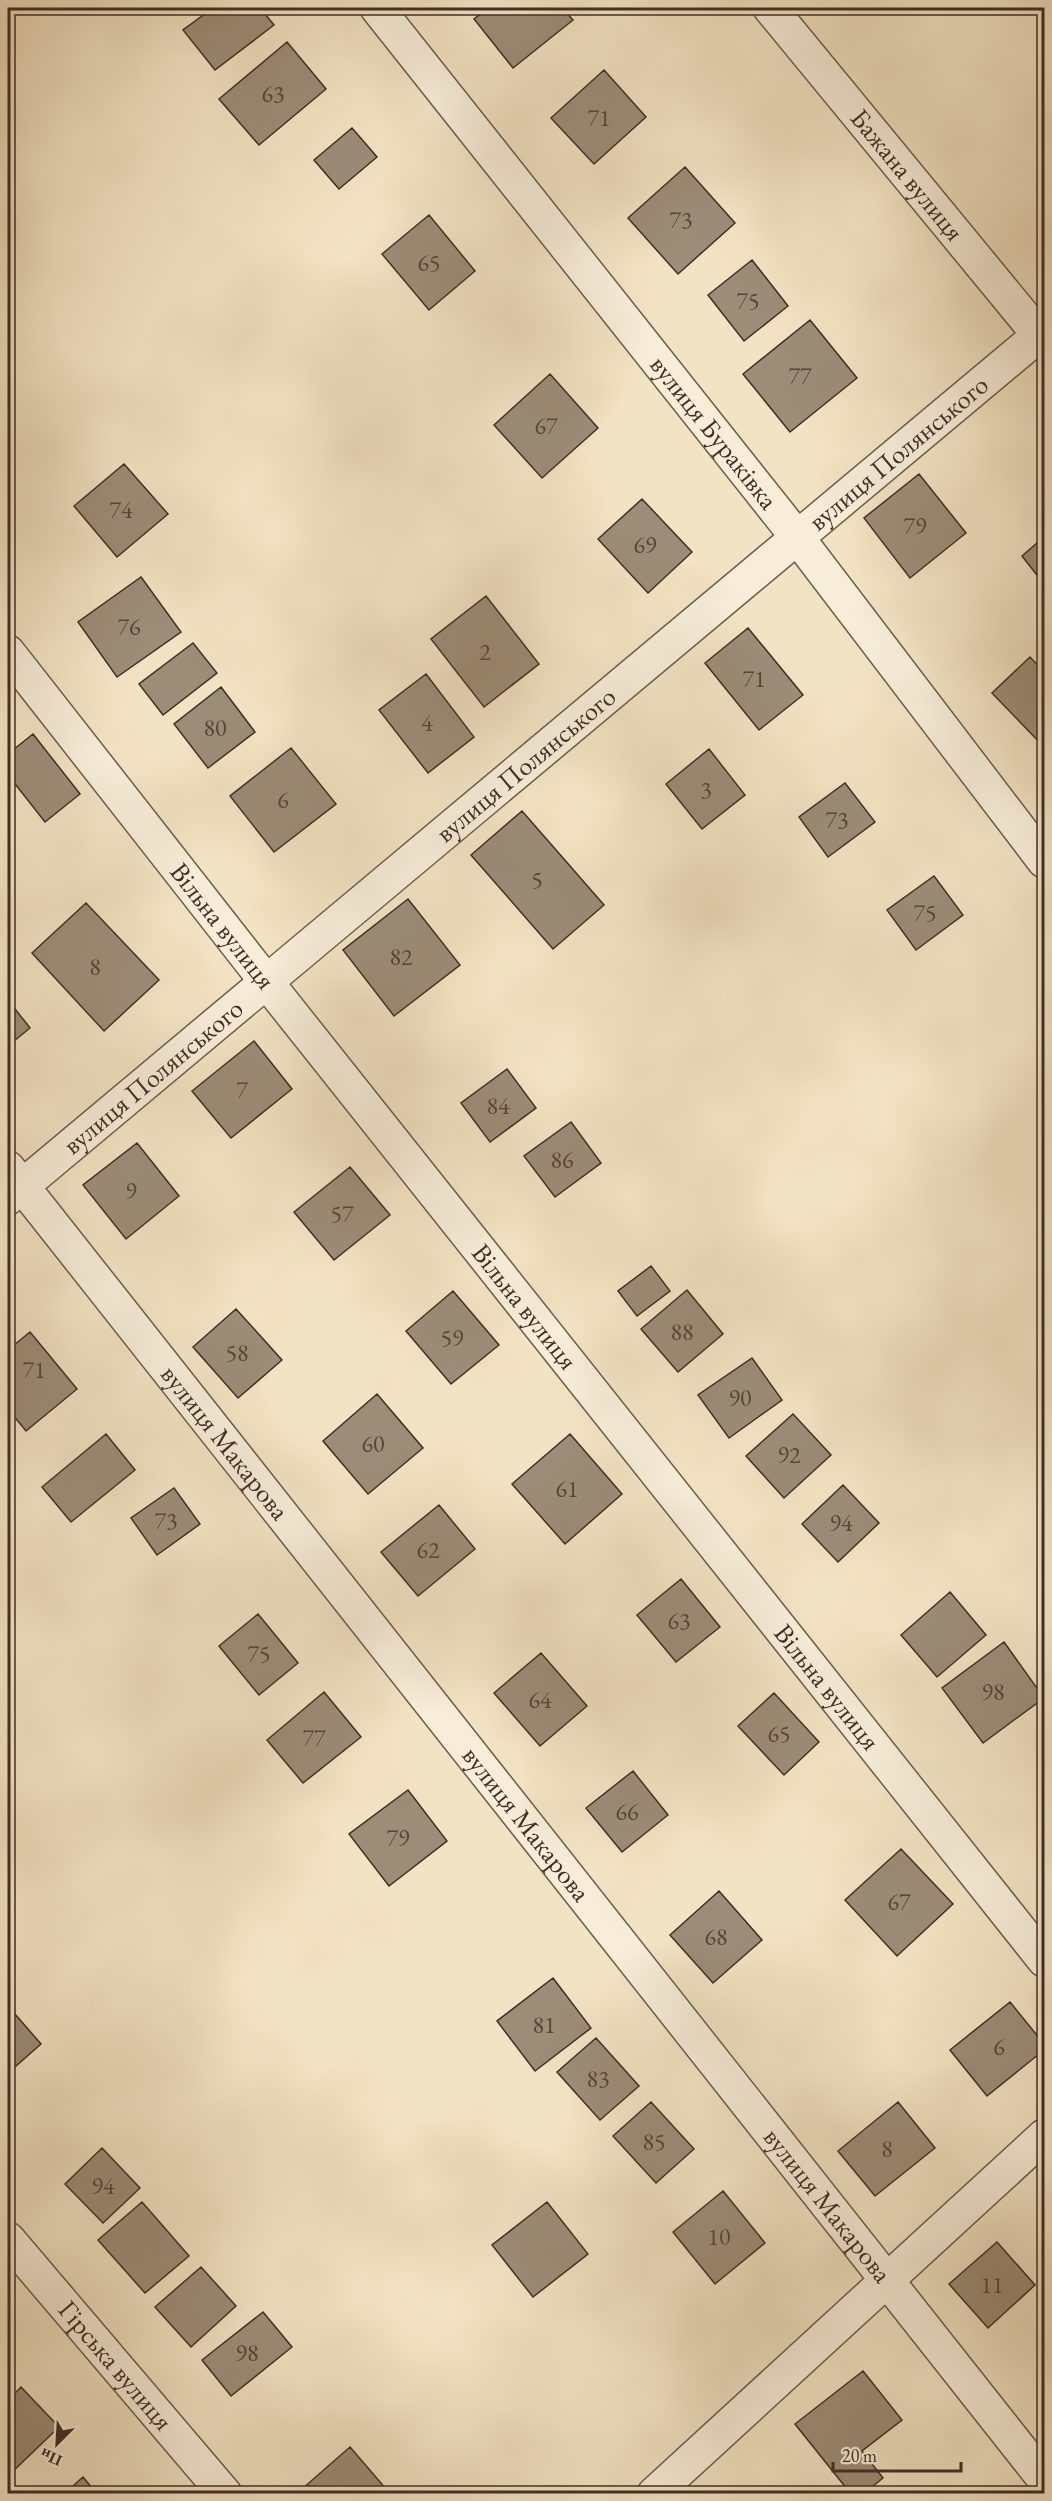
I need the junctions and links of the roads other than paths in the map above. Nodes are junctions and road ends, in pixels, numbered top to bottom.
1 (377, 8) edge
2 (770, 8) edge
3 (1043, 335) edge
4 (797, 537) junction
5 (8, 652) edge
6 (1044, 861) edge
7 (265, 980) junction
8 (12, 1184) edge
9 (1044, 1960) edge
10 (1044, 2136) edge
11 (8, 2239) edge
12 (887, 2279) junction
13 (1044, 2479) edge
14 (225, 2493) edge
15 (654, 2493) edge

1 - 4 street, вулиця Бураківка
2 - 3 street, Бажана вулиця
3 - 4 street, вулиця Полянського
4 - 6 street, вулиця Бураківка
4 - 7 street, вулиця Полянського
5 - 7 street, Вільна вулиця
7 - 8 street, вулиця Полянського
7 - 9 street, Вільна вулиця
8 - 12 street, вулиця Макарова
10 - 12 street
11 - 14 street, Гірська вулиця
12 - 13 street, вулиця Макарова
12 - 15 street

